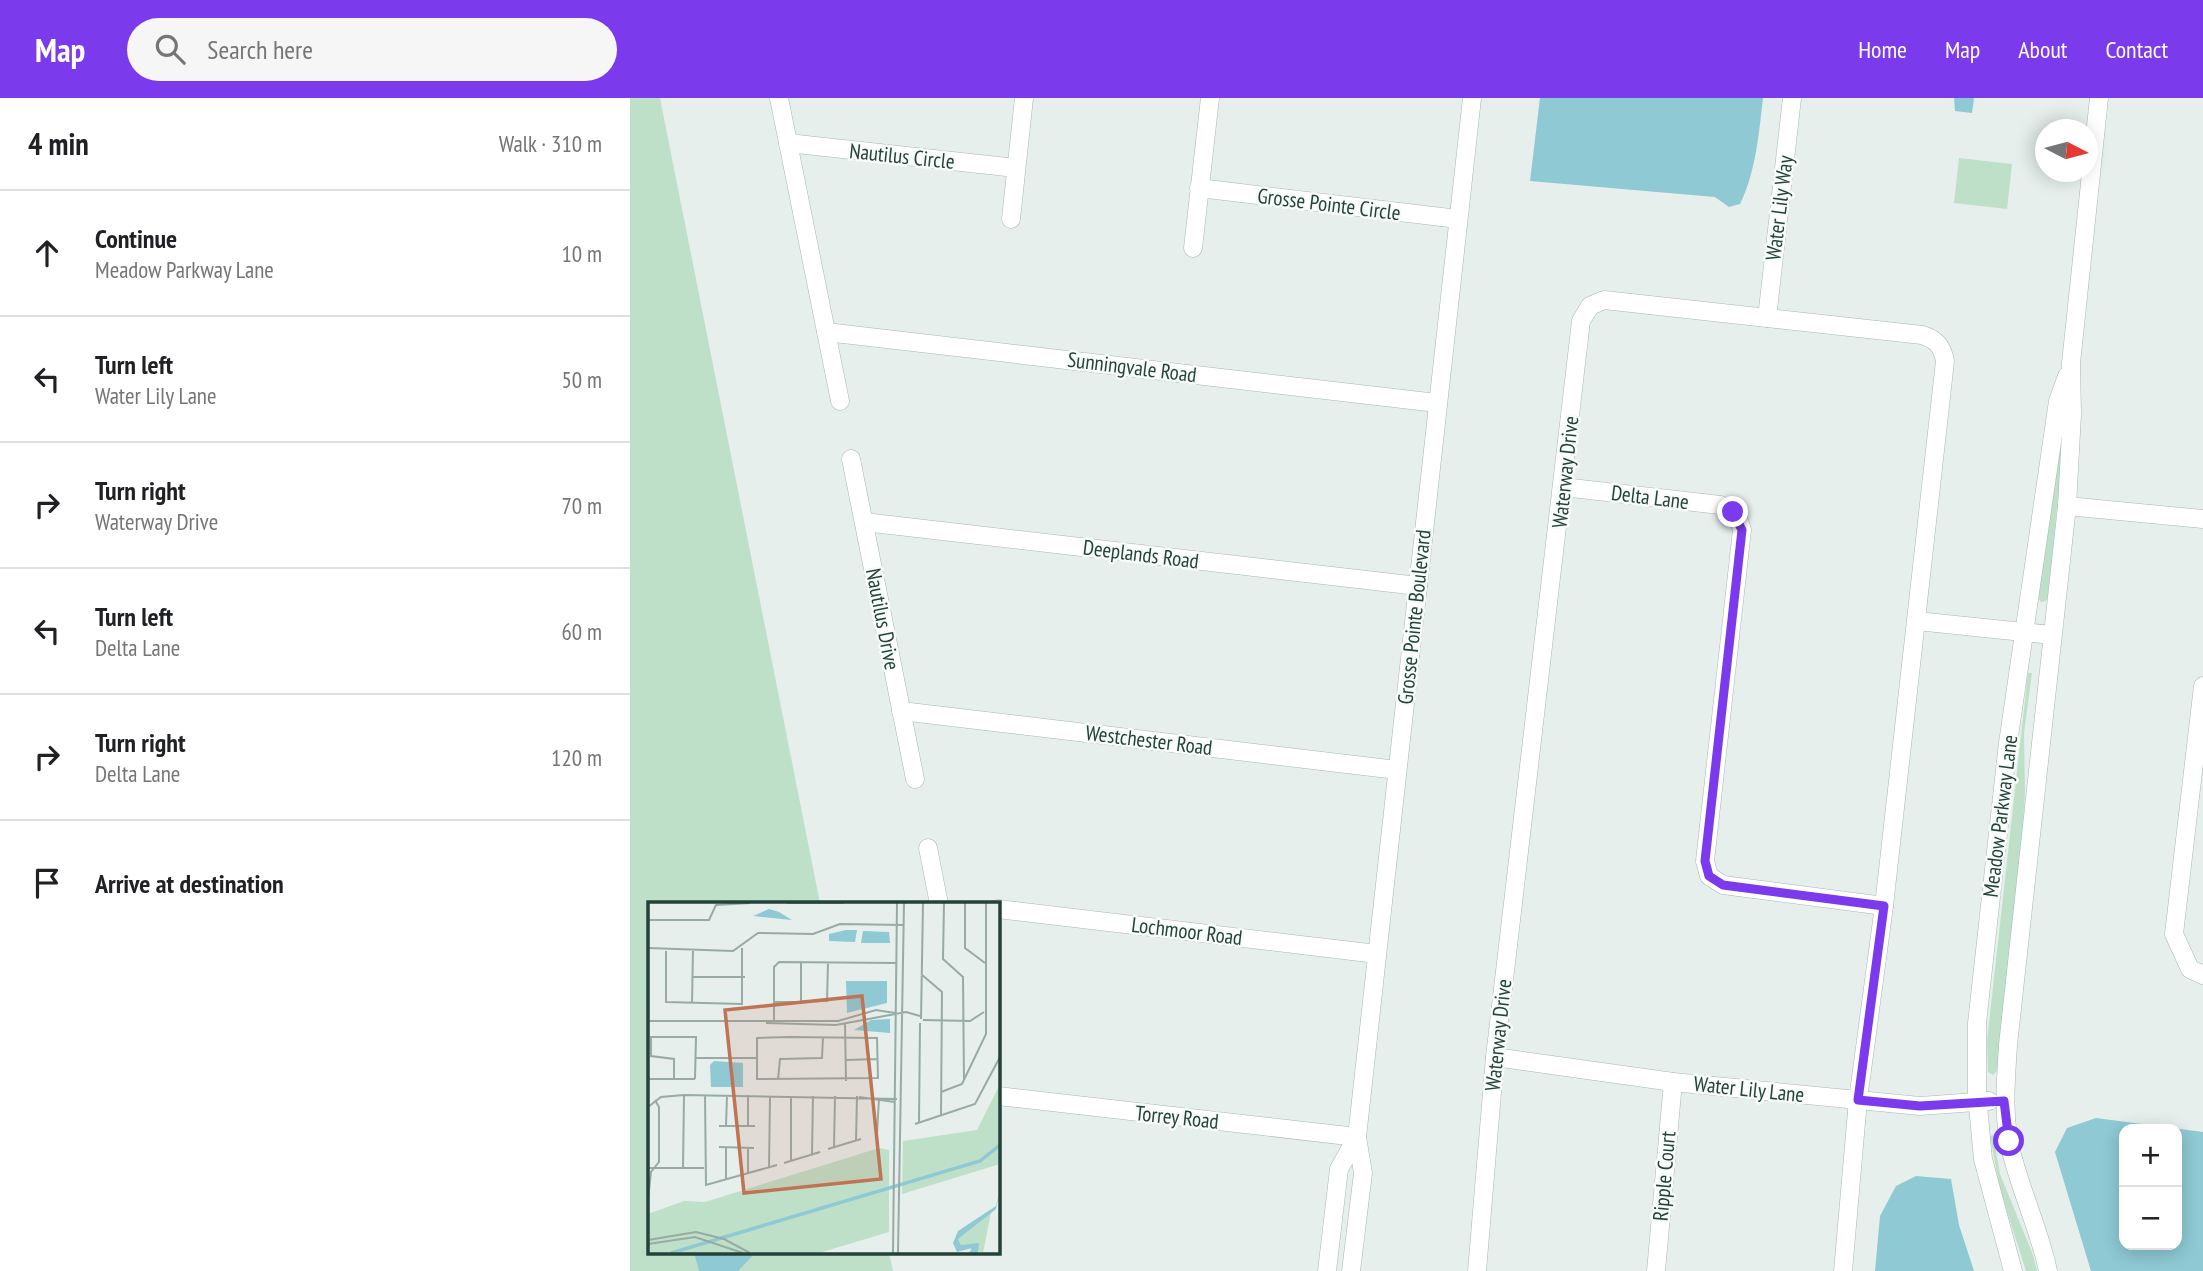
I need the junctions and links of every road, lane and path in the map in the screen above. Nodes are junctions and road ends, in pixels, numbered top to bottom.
1 (779, 98) edge
2 (1024, 98) edge
3 (1210, 98) edge
4 (1472, 98) edge
5 (1792, 98) edge
6 (2099, 98) edge
7 (788, 143) junction
8 (1016, 168) junction
9 (1199, 188) junction
10 (1011, 219) dead end
11 (1458, 219) junction
12 (1193, 248) dead end
13 (1767, 318) junction
14 (826, 332) junction
15 (2071, 363) junction
16 (840, 401) dead end
17 (1437, 403) junction
18 (851, 459) dead end
19 (1563, 487) junction
20 (2067, 506) junction
21 (2203, 519) edge
22 (864, 522) junction
23 (1418, 586) junction
24 (1917, 621) junction
25 (2025, 632) junction
26 (2052, 635) junction
27 (2203, 686) edge
28 (901, 711) junction
29 (2199, 748) edge
30 (1397, 770) junction
31 (915, 779) dead end
32 (928, 848) dead end
33 (944, 902) edge
34 (1884, 906) junction
35 (999, 909) edge
36 (1377, 954) junction
37 (2203, 975) edge
38 (1495, 1057) junction
39 (1673, 1082) junction
40 (999, 1096) edge
41 (1858, 1100) junction
42 (2004, 1101) junction
43 (1977, 1102) junction
44 (1357, 1137) junction
45 (1327, 1271) edge
46 (1351, 1271) edge
47 (1476, 1271) edge
48 (1656, 1271) edge
49 (1843, 1271) edge
50 (2013, 1271) edge
51 (2048, 1271) edge

1 - 7 street
2 - 8 street
3 - 9 street
4 - 11 street, Grosse Pointe Boulevard
5 - 13 street, Water Lily Way
6 - 15 street, Meadow Parkway Lane
7 - 8 street, Nautilus Circle
7 - 14 street
8 - 10 street
9 - 11 street, Grosse Pointe Circle
9 - 12 street
11 - 17 street, Grosse Pointe Boulevard
13 - 19 street, Waterway Drive
13 - 24 street, Waterway Drive
14 - 16 street
14 - 17 street, Sunningvale Road
15 - 20 street, Meadow Parkway Lane
15 - 25 street, Meadow Parkway Lane
17 - 23 street, Grosse Pointe Boulevard
18 - 22 street, Nautilus Drive
19 - 34 street, Delta Lane
19 - 38 street, Waterway Drive
20 - 21 street
20 - 26 street, Meadow Parkway Lane
22 - 23 street, Deeplands Road
22 - 28 street, Nautilus Drive
23 - 30 street, Grosse Pointe Boulevard
24 - 25 street
24 - 34 street, Waterway Drive
25 - 26 street
25 - 43 street, Meadow Parkway Lane
26 - 42 street, Meadow Parkway Lane
27 - 29 street
28 - 30 street, Westchester Road
28 - 31 street, Nautilus Drive
29 - 37 street
30 - 36 street, Grosse Pointe Boulevard
32 - 33 street
34 - 41 street, Waterway Drive
35 - 36 street, Lochmoor Road
36 - 44 street, Grosse Pointe Boulevard
38 - 39 street, Water Lily Lane
38 - 47 street, Waterway Drive
39 - 41 street, Water Lily Lane
39 - 48 street, Ripple Court
40 - 44 street, Torrey Road
41 - 43 street, Water Lily Lane
41 - 49 street, Waterway Drive
42 - 43 street, Water Lily Lane
42 - 51 street, Meadow Parkway Lane
43 - 50 street, Meadow Parkway Lane
44 - 45 street, Grosse Pointe Boulevard
44 - 46 street, Grosse Pointe Boulevard

